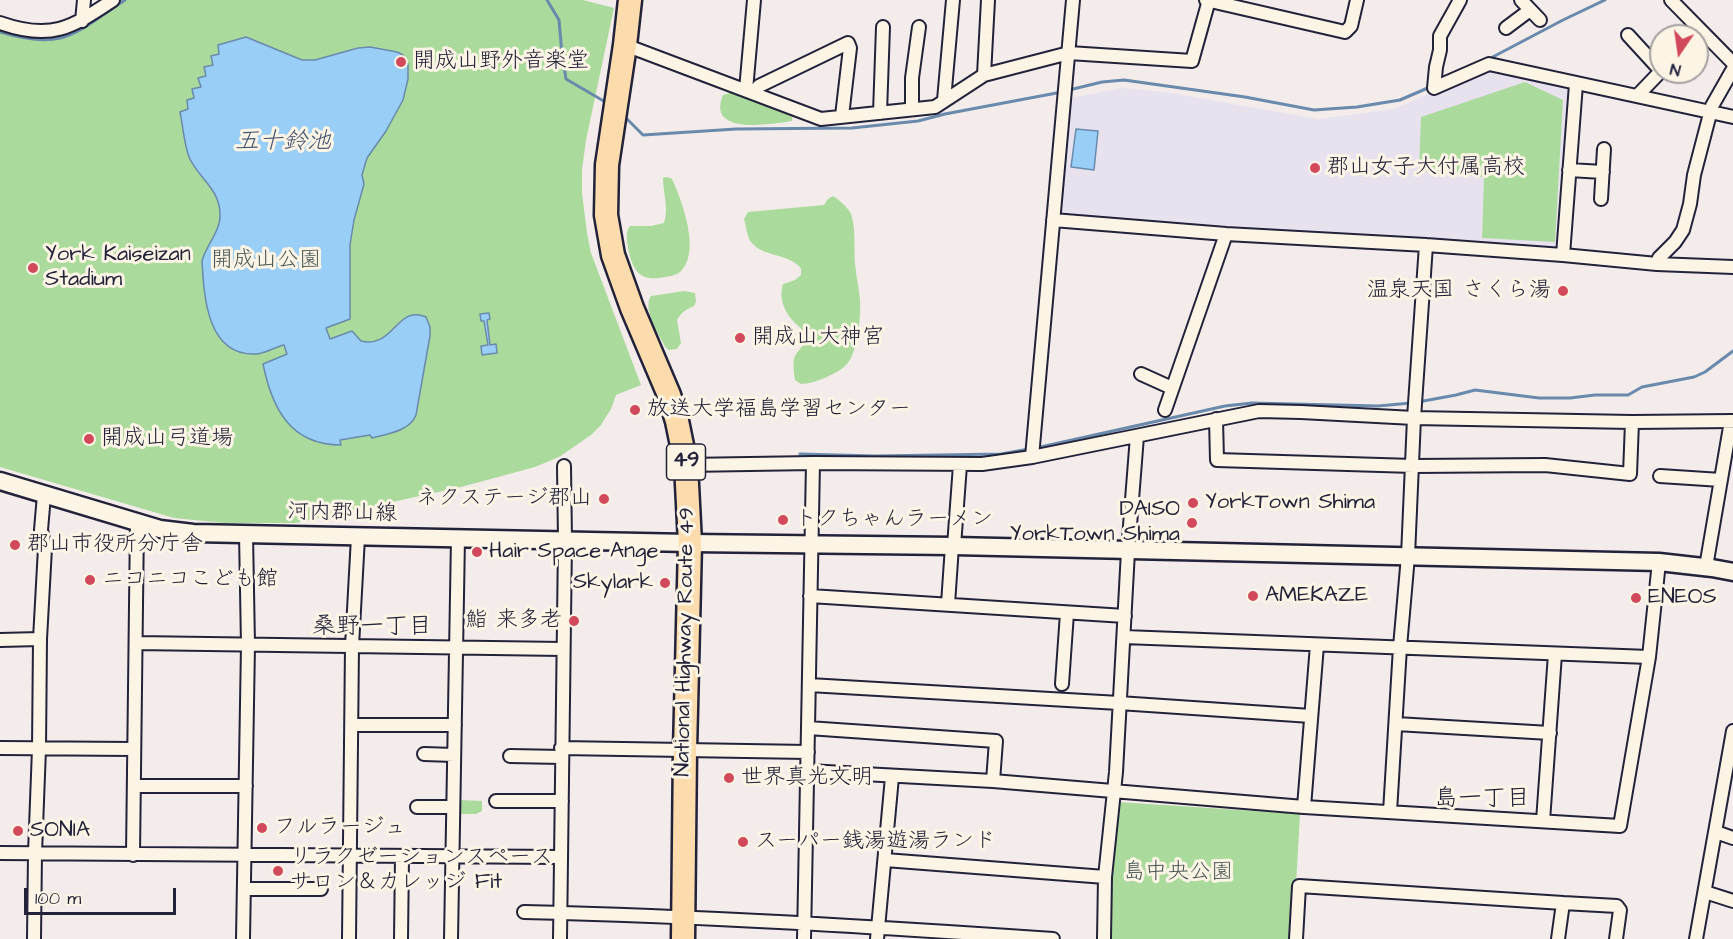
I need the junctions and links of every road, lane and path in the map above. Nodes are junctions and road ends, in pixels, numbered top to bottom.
1 (84, 0) edge
2 (112, 0) edge
3 (630, 0) edge
4 (754, 0) edge
5 (953, 0) edge
6 (988, 0) edge
7 (1073, 0) edge
8 (1208, 0) edge
9 (1357, 0) edge
10 (1460, 0) edge
11 (1521, 0) edge
12 (1671, 0) edge
13 (1530, 10) junction
14 (1540, 20) dead end
15 (82, 21) junction
16 (0, 24) edge
17 (884, 27) dead end
18 (919, 27) dead end
19 (1506, 28) dead end
20 (1628, 35) dead end
21 (626, 45) junction
22 (1069, 53) junction
23 (1649, 58) edge
24 (1733, 63) edge
25 (1733, 69) edge
26 (984, 75) junction
27 (1649, 83) edge
28 (1576, 84) junction
29 (749, 91) junction
30 (1636, 96) junction
31 (944, 100) junction
32 (912, 110) junction
33 (1711, 112) junction
34 (880, 113) junction
35 (842, 117) junction
36 (1733, 117) edge
37 (1604, 149) dead end
38 (1569, 170) junction
39 (1603, 172) junction
40 (1601, 199) dead end
41 (1053, 220) junction
42 (1226, 234) junction
43 (1426, 245) junction
44 (1563, 255) junction
45 (1657, 264) junction
46 (1733, 267) edge
47 (1141, 374) dead end
48 (1172, 388) junction
49 (1165, 410) dead end
50 (1414, 418) junction
51 (1216, 419) junction
52 (1732, 421) edge
53 (1632, 422) junction
54 (1137, 436) junction
55 (1032, 457) junction
56 (813, 463) junction
57 (686, 465) junction
58 (960, 465) junction
59 (564, 466) dead end
60 (1413, 466) junction
61 (1660, 476) dead end
62 (1721, 480) junction
63 (0, 481) edge
64 (44, 495) junction
65 (137, 522) junction
66 (246, 534) junction
67 (358, 537) junction
68 (458, 538) junction
69 (565, 541) junction
70 (690, 543) junction
71 (810, 544) junction
72 (953, 546) junction
73 (1128, 551) junction
74 (1408, 556) junction
75 (1659, 562) junction
76 (1706, 567) junction
77 (1733, 572) edge
78 (810, 596) junction
79 (948, 604) junction
80 (1067, 613) junction
81 (1125, 616) junction
82 (1124, 637) junction
83 (40, 639) junction
84 (0, 640) edge
85 (136, 643) junction
86 (248, 645) junction
87 (1317, 645) junction
88 (352, 646) junction
89 (1400, 647) junction
90 (456, 648) junction
91 (563, 649) junction
92 (1555, 654) junction
93 (1649, 657) junction
94 (1062, 684) dead end
95 (809, 685) junction
96 (1119, 703) junction
97 (1311, 716) junction
98 (1396, 724) junction
99 (352, 725) junction
100 (454, 725) junction
101 (808, 728) junction
102 (1733, 731) edge
103 (1550, 733) junction
104 (0, 748) edge
105 (39, 749) junction
106 (134, 749) junction
107 (685, 750) junction
108 (1731, 750) edge
109 (808, 752) junction
110 (562, 753) junction
111 (424, 754) dead end
112 (454, 755) junction
113 (510, 756) dead end
114 (808, 771) junction
115 (892, 777) junction
116 (993, 782) junction
117 (134, 786) junction
118 (246, 786) junction
119 (1114, 792) junction
120 (496, 801) dead end
121 (562, 801) junction
122 (417, 807) dead end
123 (453, 807) junction
124 (1304, 807) junction
125 (1390, 812) junction
126 (1543, 821) junction
127 (1716, 832) junction
128 (1733, 838) edge
129 (0, 853) edge
130 (35, 853) junction
131 (133, 855) junction
132 (246, 856) junction
133 (402, 856) junction
134 (452, 856) junction
135 (351, 857) junction
136 (560, 857) junction
137 (885, 860) junction
138 (1105, 877) junction
139 (321, 889) dead end
140 (244, 890) junction
141 (1705, 892) junction
142 (1733, 901) edge
143 (1563, 903) junction
144 (524, 912) dead end
145 (560, 912) junction
146 (804, 923) junction
147 (683, 928) edge
148 (878, 933) edge
149 (34, 939) edge
150 (243, 939) edge
151 (349, 939) edge
152 (401, 939) edge
153 (451, 939) edge
154 (560, 939) edge
155 (804, 939) edge
156 (1053, 939) edge
157 (1104, 939) edge
158 (1296, 939) edge
159 (1558, 939) edge
160 (1616, 939) edge
161 (1696, 939) edge

1 - 15 street
2 - 15 street
3 - 21 highway, National Highway Route 49 / 49
4 - 29 street
5 - 31 street
6 - 26 street
7 - 22 street
8 - 9 street
8 - 22 street
10 - 28 street
11 - 13 street
12 - 24 street
13 - 14 street
13 - 19 street
15 - 16 street
17 - 34 street
18 - 32 street
20 - 23 street
21 - 29 street
21 - 57 highway, National Highway Route 49 / 49
22 - 26 street
22 - 41 street
25 - 33 street
26 - 31 street
27 - 30 street
28 - 30 street
28 - 38 street
29 - 35 street
29 - 35 street
30 - 33 street
31 - 32 street
32 - 34 street
33 - 36 street
33 - 45 street
34 - 35 street
37 - 39 street
38 - 39 street
38 - 44 street
39 - 40 street
41 - 42 street
41 - 55 street
42 - 43 street
42 - 48 street
43 - 44 street
43 - 50 street
44 - 45 street
45 - 46 street
47 - 48 street
48 - 49 street
50 - 51 street
50 - 53 street
50 - 60 street
51 - 54 street
51 - 60 street
52 - 53 street
52 - 62 street
53 - 60 street
54 - 55 street
54 - 73 street
55 - 58 street
56 - 57 street
56 - 58 street
56 - 71 street
57 - 70 highway, National Highway Route 49 / 49
58 - 72 street
59 - 69 street
60 - 74 street
61 - 62 street
62 - 76 street
63 - 64 street, 河内郡山線
64 - 65 street, 河内郡山線
64 - 83 street
65 - 66 street, 河内郡山線
65 - 85 street
66 - 67 street, 河内郡山線
66 - 86 street
67 - 68 street, 河内郡山線
67 - 88 street
68 - 69 street, 河内郡山線
68 - 90 street
69 - 70 street, 河内郡山線
69 - 91 street
70 - 71 street, 河内郡山線
70 - 107 highway, National Highway Route 49 / 49
71 - 72 street, 河内郡山線
71 - 78 street
72 - 73 street, 河内郡山線
72 - 79 street
73 - 74 street, 河内郡山線
73 - 81 street
74 - 75 street, 河内郡山線
74 - 89 street
75 - 76 street, 河内郡山線
75 - 93 street
76 - 77 street, 河内郡山線
78 - 79 street
78 - 95 street
79 - 80 street
80 - 81 street
80 - 94 street
81 - 82 street
82 - 87 street
82 - 96 street
83 - 84 street
83 - 105 street
85 - 86 street
85 - 106 street
86 - 88 street
86 - 118 street
87 - 89 street
87 - 97 street
88 - 90 street
88 - 99 street
89 - 92 street
89 - 98 street
90 - 91 street
90 - 100 street
91 - 110 street
92 - 93 street
92 - 103 street
93 - 126 street
95 - 96 street
95 - 101 street
96 - 97 street
96 - 119 street
97 - 124 street
98 - 103 street
98 - 125 street
99 - 100 street
99 - 135 street
100 - 112 street
101 - 109 street
101 - 116 street
102 - 108 street
103 - 126 street
104 - 105 street
105 - 106 street
105 - 130 street
106 - 117 street
107 - 109 street
107 - 110 street
107 - 147 highway, National Highway Route 49 / 49
108 - 127 street
109 - 114 street
110 - 113 street
110 - 121 street
111 - 112 street
112 - 123 street
114 - 115 street
114 - 146 street
115 - 116 street
115 - 137 street
116 - 119 street
117 - 118 street
117 - 131 street
118 - 132 street
119 - 124 street
119 - 138 street
120 - 121 street
121 - 136 street
122 - 123 street
123 - 134 street
124 - 125 street
125 - 126 street
127 - 128 street
127 - 141 street
129 - 130 street
130 - 131 street
130 - 149 street
131 - 132 street
132 - 135 street
132 - 140 street
133 - 134 street
133 - 135 street
133 - 152 street
134 - 136 street
134 - 153 street
135 - 151 street
136 - 145 street
137 - 138 street
137 - 148 street
138 - 157 street
139 - 140 street
140 - 150 street
141 - 142 street
141 - 161 street
143 - 158 street
143 - 159 street
143 - 160 street
144 - 145 street
145 - 147 street
145 - 154 street
146 - 147 street
146 - 148 street
146 - 155 street
148 - 156 street

